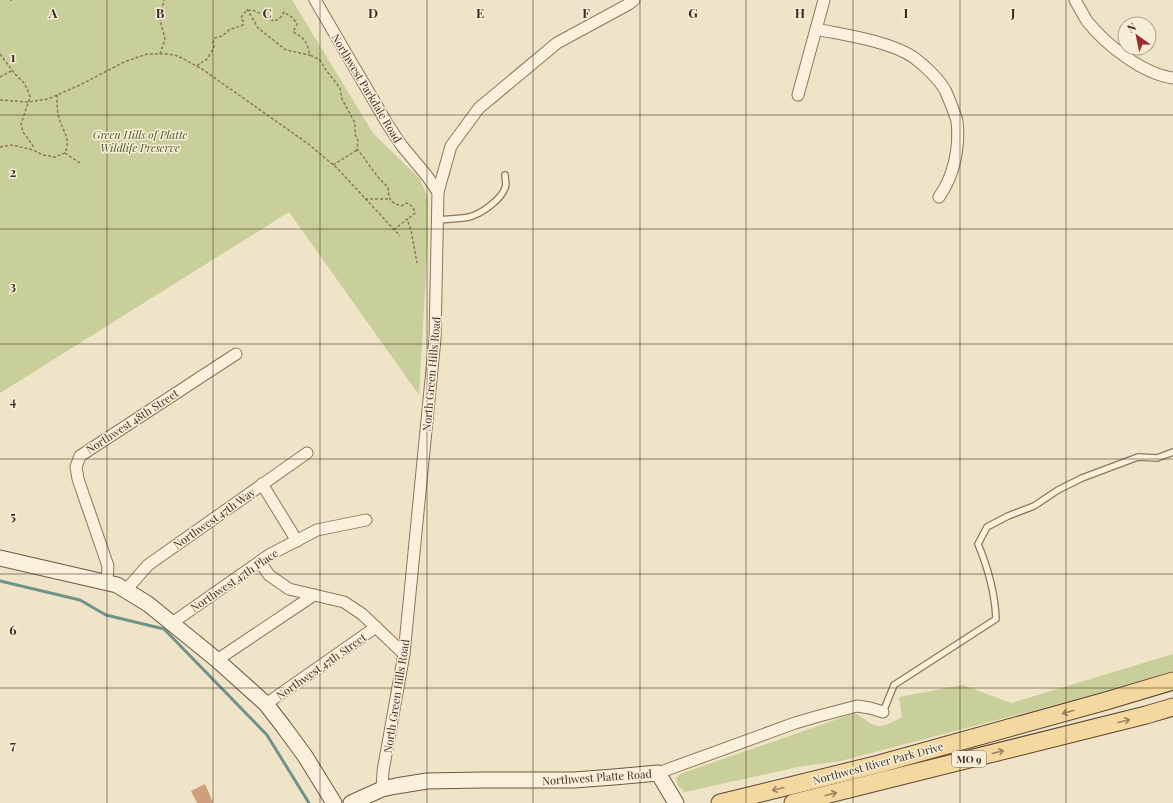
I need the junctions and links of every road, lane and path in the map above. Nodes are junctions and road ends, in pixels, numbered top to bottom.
1 (164, 0) edge
2 (315, 0) edge
3 (634, 0) edge
4 (824, 0) edge
5 (1075, 0) edge
6 (247, 9) junction
7 (816, 29) junction
8 (0, 54) edge
9 (160, 54) junction
10 (310, 55) junction
11 (197, 66) junction
12 (13, 70) junction
13 (0, 77) edge
14 (1173, 78) edge
15 (57, 95) junction
16 (798, 95) dead end
17 (0, 100) edge
18 (28, 102) junction
19 (0, 147) edge
20 (357, 149) junction
21 (32, 150) junction
22 (65, 153) junction
23 (80, 163) dead end
24 (333, 165) junction
25 (505, 175) dead end
26 (438, 192) junction
27 (939, 197) dead end
28 (365, 199) junction
29 (390, 199) junction
30 (407, 220) junction
31 (437, 220) junction
32 (394, 230) junction
33 (400, 236) dead end
34 (417, 263) dead end
35 (236, 354) dead end
36 (1173, 452) edge
37 (307, 453) dead end
38 (262, 484) junction
39 (366, 520) dead end
40 (297, 540) junction
41 (0, 558) edge
42 (260, 562) junction
43 (107, 582) junction
44 (126, 590) junction
45 (314, 595) junction
46 (172, 623) junction
47 (376, 627) junction
48 (404, 654) junction
49 (217, 660) junction
50 (1173, 681) edge
51 (266, 704) junction
52 (1173, 707) edge
53 (883, 712) joint
54 (658, 772) junction
55 (389, 787) junction
56 (334, 803) edge
57 (351, 803) edge
58 (676, 803) edge
59 (720, 803) edge
60 (793, 803) edge

1 - 9 path
2 - 26 street, Northwest Parkdale Road
3 - 26 street, North Green Hills Road
4 - 7 street
5 - 14 street
6 - 10 path
6 - 10 path
6 - 11 path
7 - 16 street
7 - 27 street
8 - 12 path
9 - 11 path
9 - 15 path
10 - 20 path
11 - 24 path
12 - 13 path
12 - 18 path
15 - 18 path
15 - 22 path
17 - 18 path
18 - 21 path
19 - 21 path
20 - 24 path
20 - 29 path
21 - 22 path
22 - 23 path
24 - 28 path
25 - 31 lane
26 - 31 street, North Green Hills Road
28 - 29 path
28 - 32 path
29 - 30 path
30 - 32 path
30 - 34 path
31 - 48 street, North Green Hills Road
32 - 33 path
35 - 43 street, Northwest 48th Street
36 - 53 lane
37 - 38 street, Northwest 47th Way
38 - 40 street
38 - 44 street, Northwest 47th Way
39 - 40 street, Northwest 47th Place
40 - 42 street, Northwest 47th Place
41 - 43 street
42 - 45 street
42 - 46 street, Northwest 47th Place
43 - 44 street
44 - 46 street
45 - 47 street
45 - 49 street
46 - 49 street
47 - 48 street
47 - 51 street, Northwest 47th Street
48 - 55 street, North Green Hills Road
49 - 51 street
50 -> 59 main road, Northwest River Park Drive / MO 9
51 - 56 street
60 -> 52 main road, Northwest River Park Drive / MO 9
53 - 54 street, Northwest Platte Road
54 - 55 street, Northwest Platte Road
54 - 58 street
55 - 57 street, Northwest Platte Road

